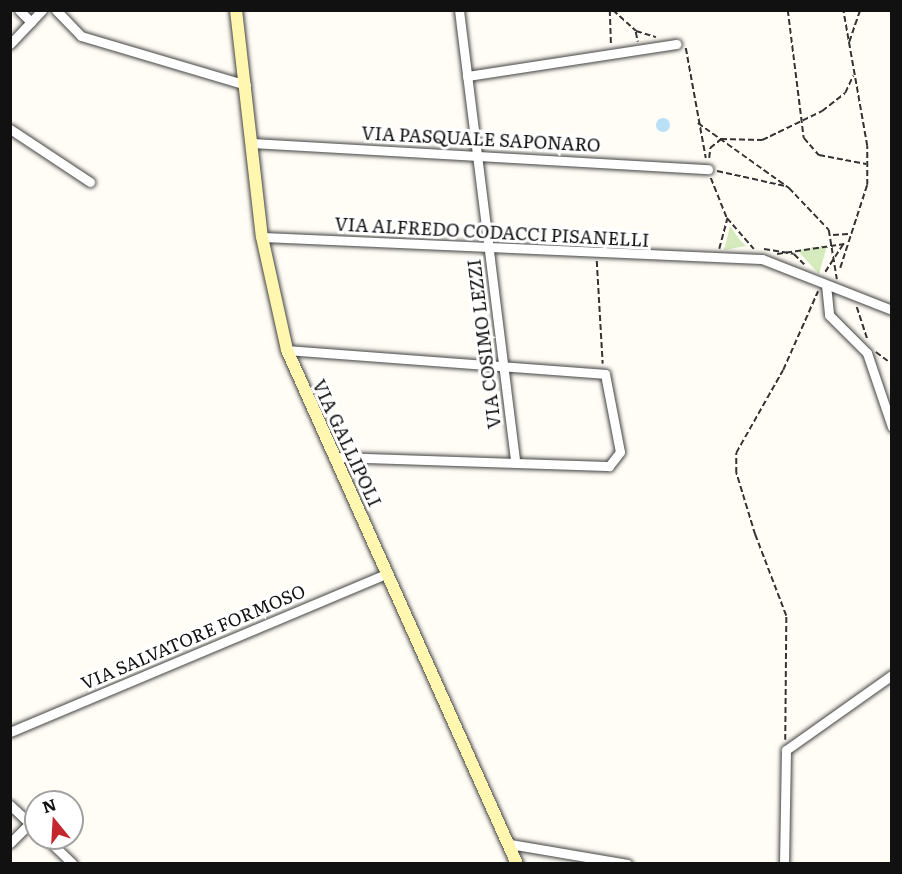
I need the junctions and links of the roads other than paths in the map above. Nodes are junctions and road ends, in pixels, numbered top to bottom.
1 (19, 10) edge
2 (42, 10) edge
3 (56, 10) edge
4 (236, 10) edge
5 (459, 10) edge
6 (31, 22) junction
7 (10, 44) edge
8 (677, 44) road end
9 (467, 75) junction
10 (246, 85) junction
11 (10, 129) edge
12 (252, 142) junction
13 (477, 155) junction
14 (708, 169) road end
15 (90, 182) dead end
16 (262, 237) junction
17 (489, 250) junction
18 (826, 285) junction
19 (891, 310) edge
20 (287, 350) junction
21 (503, 365) junction
22 (891, 427) edge
23 (333, 457) junction
24 (515, 459) junction
25 (388, 573) junction
26 (891, 675) edge
27 (10, 732) edge
28 (10, 805) edge
29 (24, 818) edge
30 (24, 833) edge
31 (10, 843) edge
32 (510, 844) junction
33 (58, 850) edge
34 (73, 864) edge
35 (517, 864) edge
36 (627, 864) edge
37 (783, 864) edge

1 - 6 street
2 - 6 street
3 - 10 street
4 - 10 main road, VIA GALLIPOLI
5 - 9 street, VIA COSIMO LEZZI
6 - 7 street
8 - 9 street
9 - 13 street, VIA COSIMO LEZZI
10 - 12 main road, VIA GALLIPOLI
11 - 15 street
12 - 13 street, VIA PASQUALE SAPONARO
12 - 16 main road, VIA GALLIPOLI
13 - 14 street, VIA PASQUALE SAPONARO
13 - 17 street, VIA COSIMO LEZZI
16 - 17 street, VIA ALFREDO CODACCI PISANELLI
16 - 20 main road, VIA GALLIPOLI
17 - 18 street, VIA ALFREDO CODACCI PISANELLI
17 - 21 street, VIA COSIMO LEZZI
18 - 19 street
18 - 22 street
20 - 21 street
20 - 23 main road, VIA GALLIPOLI
21 - 24 street, VIA COSIMO LEZZI
21 - 24 street
23 - 24 street
23 - 25 main road, VIA GALLIPOLI
25 - 27 street, VIA SALVATORE FORMOSO
25 - 32 main road, VIA GALLIPOLI
26 - 37 street
28 - 29 street
30 - 31 street
32 - 35 main road, VIA GALLIPOLI
32 - 36 street
33 - 34 street

